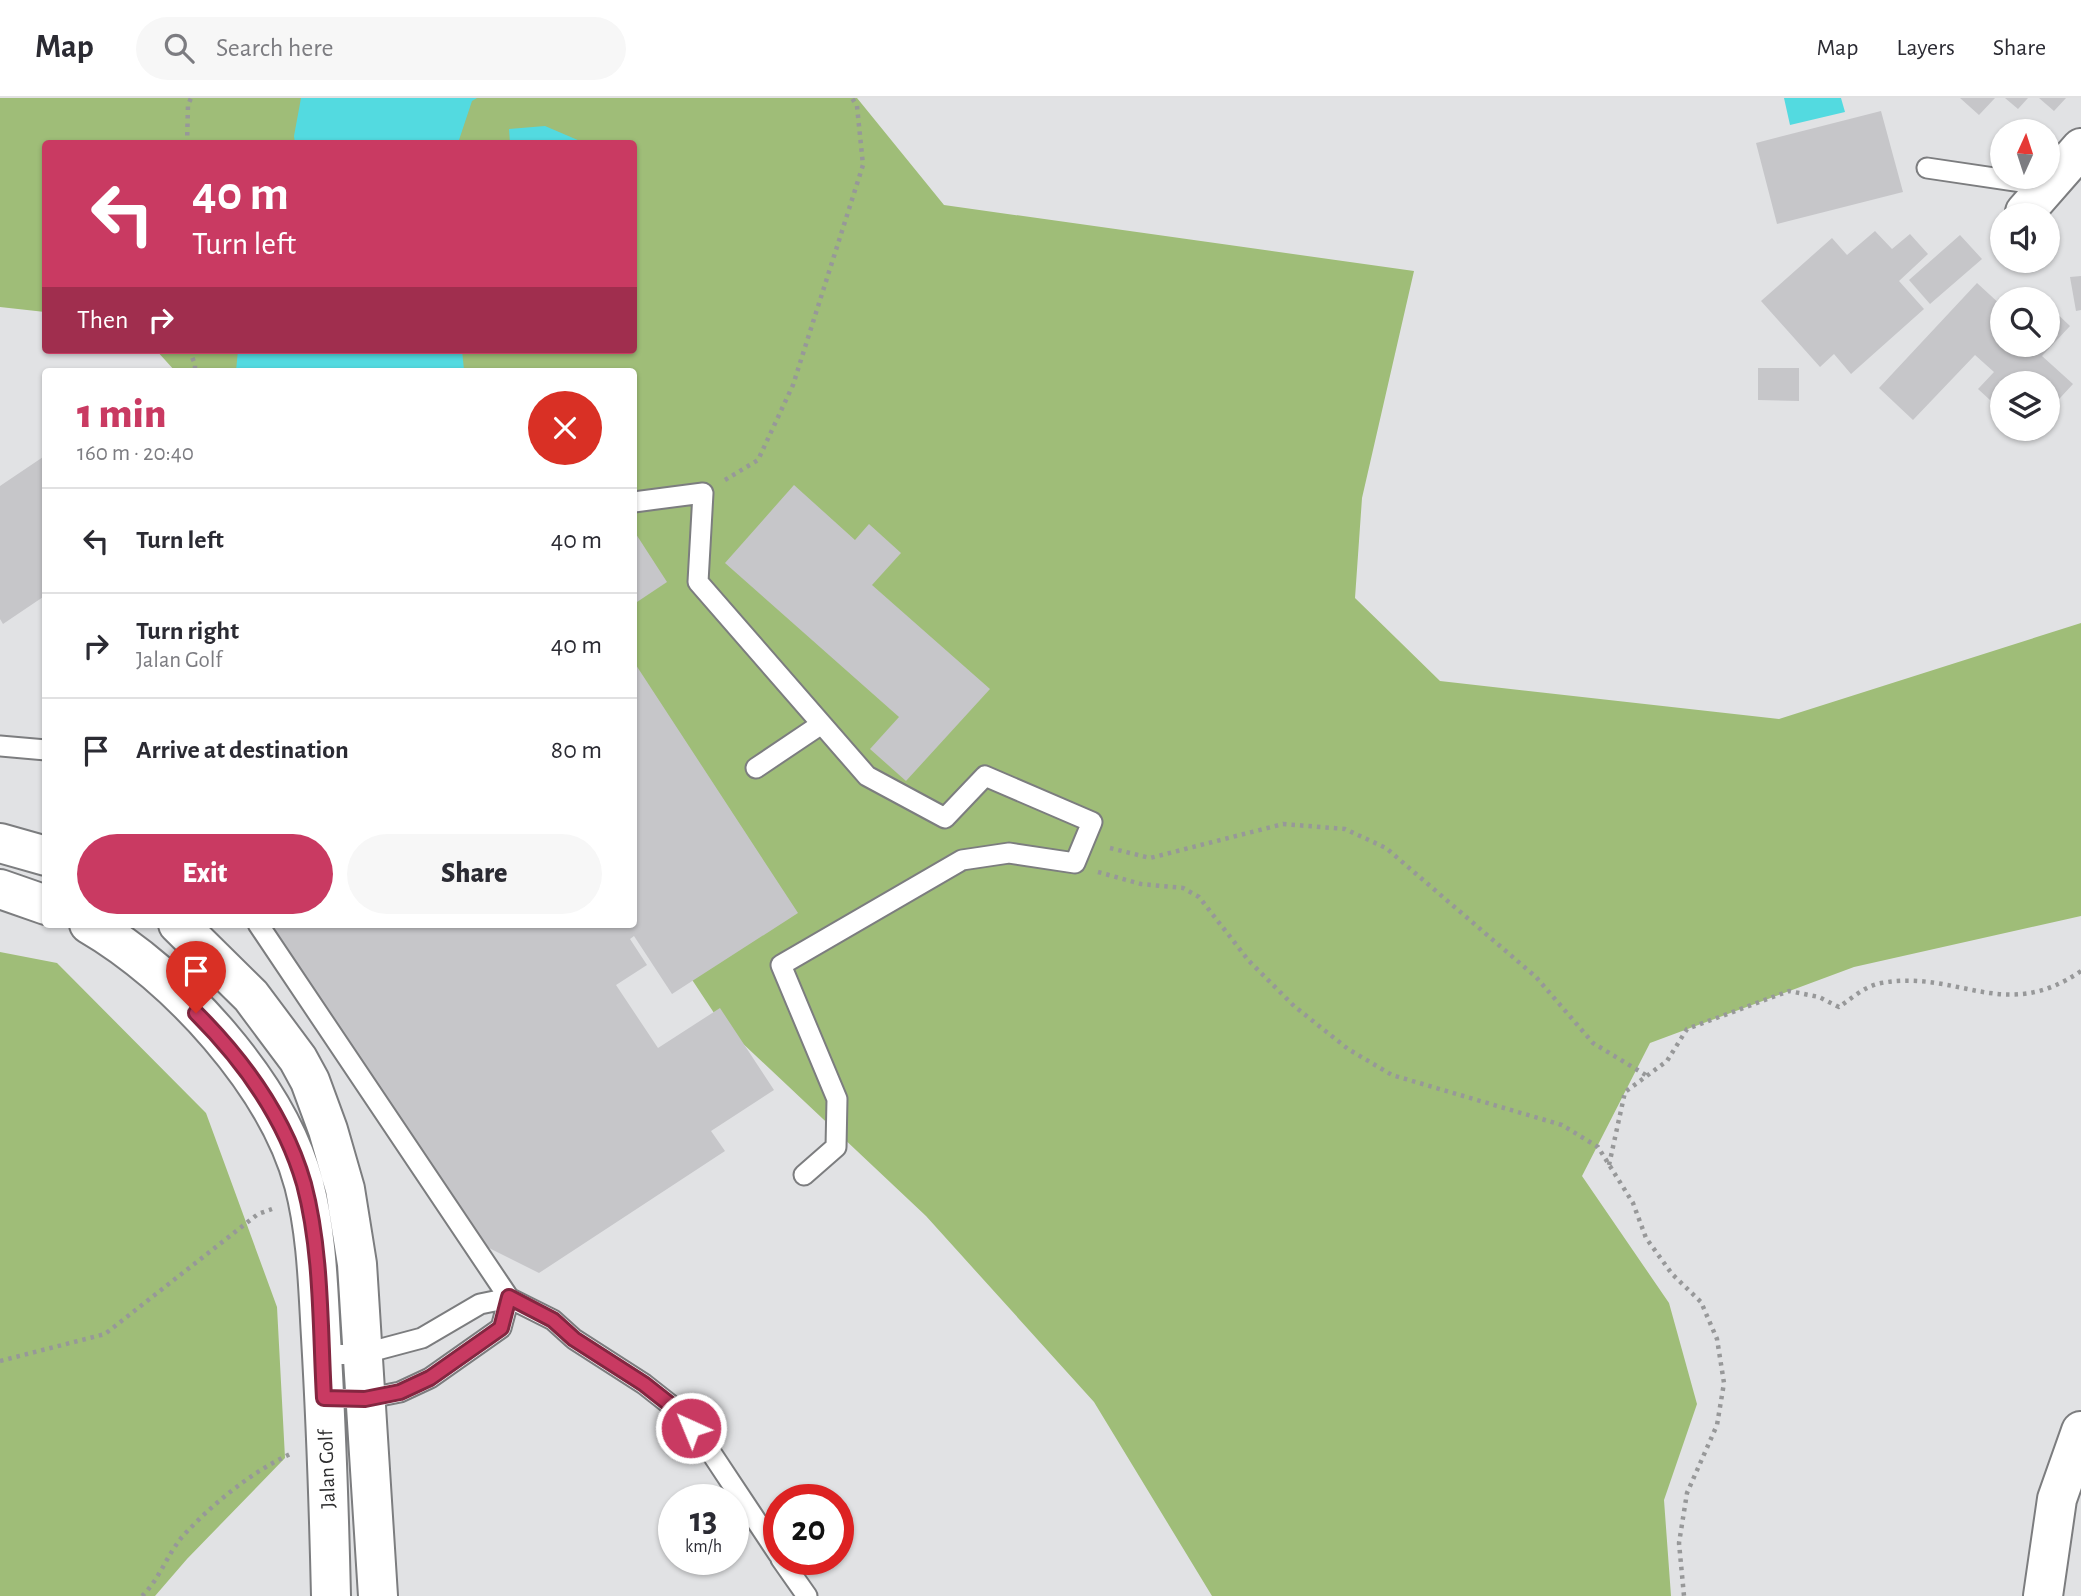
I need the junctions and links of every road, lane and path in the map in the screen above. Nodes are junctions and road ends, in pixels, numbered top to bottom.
1 (191, 98) edge
2 (852, 98) edge
3 (187, 140) edge
4 (2081, 148) edge
5 (1927, 168) dead end
6 (2037, 199) joint
7 (704, 493) junction
8 (637, 502) edge
9 (820, 725) junction
10 (0, 746) edge
11 (42, 750) edge
12 (756, 768) dead end
13 (1084, 841) junction
14 (0, 844) edge
15 (42, 855) edge
16 (1075, 863) junction
17 (0, 888) edge
18 (42, 904) edge
19 (95, 928) edge
20 (182, 928) edge
21 (261, 928) edge
22 (2081, 971) edge
23 (1649, 1077) junction
24 (1609, 1165) junction
25 (804, 1175) dead end
26 (306, 1195) junction
27 (509, 1297) junction
28 (362, 1354) junction
29 (322, 1355) junction
30 (0, 1361) edge
31 (324, 1398) junction
32 (365, 1399) junction
33 (2081, 1431) edge
34 (326, 1438) junction
35 (763, 1531) edge
36 (792, 1575) edge
37 (142, 1596) edge
38 (331, 1596) edge
39 (378, 1596) edge
40 (807, 1596) edge
41 (1684, 1596) edge
42 (2043, 1596) edge

1 - 3 path
2 - 7 path
4 - 6 street
5 - 6 lane
7 - 8 lane
7 - 9 lane
9 - 12 lane
9 - 13 lane
10 - 11 lane
13 - 16 lane
13 - 23 path
14 - 15 street
16 - 24 path
16 - 25 lane
17 - 18 street
19 - 26 street, Jalan Golf
20 - 28 street, Jalan Golf
21 - 27 lane
22 - 23 path
23 - 24 path
24 - 41 path
26 - 29 street, Jalan Golf
26 - 30 path
27 - 28 lane
27 - 32 lane
27 - 35 lane
28 - 29 lane
28 - 32 street, Jalan Golf
29 - 31 street, Jalan Golf
31 - 32 lane
31 - 34 street, Jalan Golf
32 - 39 street, Jalan Golf
33 - 42 street
34 - 37 path
34 - 38 street, Jalan Golf
36 - 40 lane

